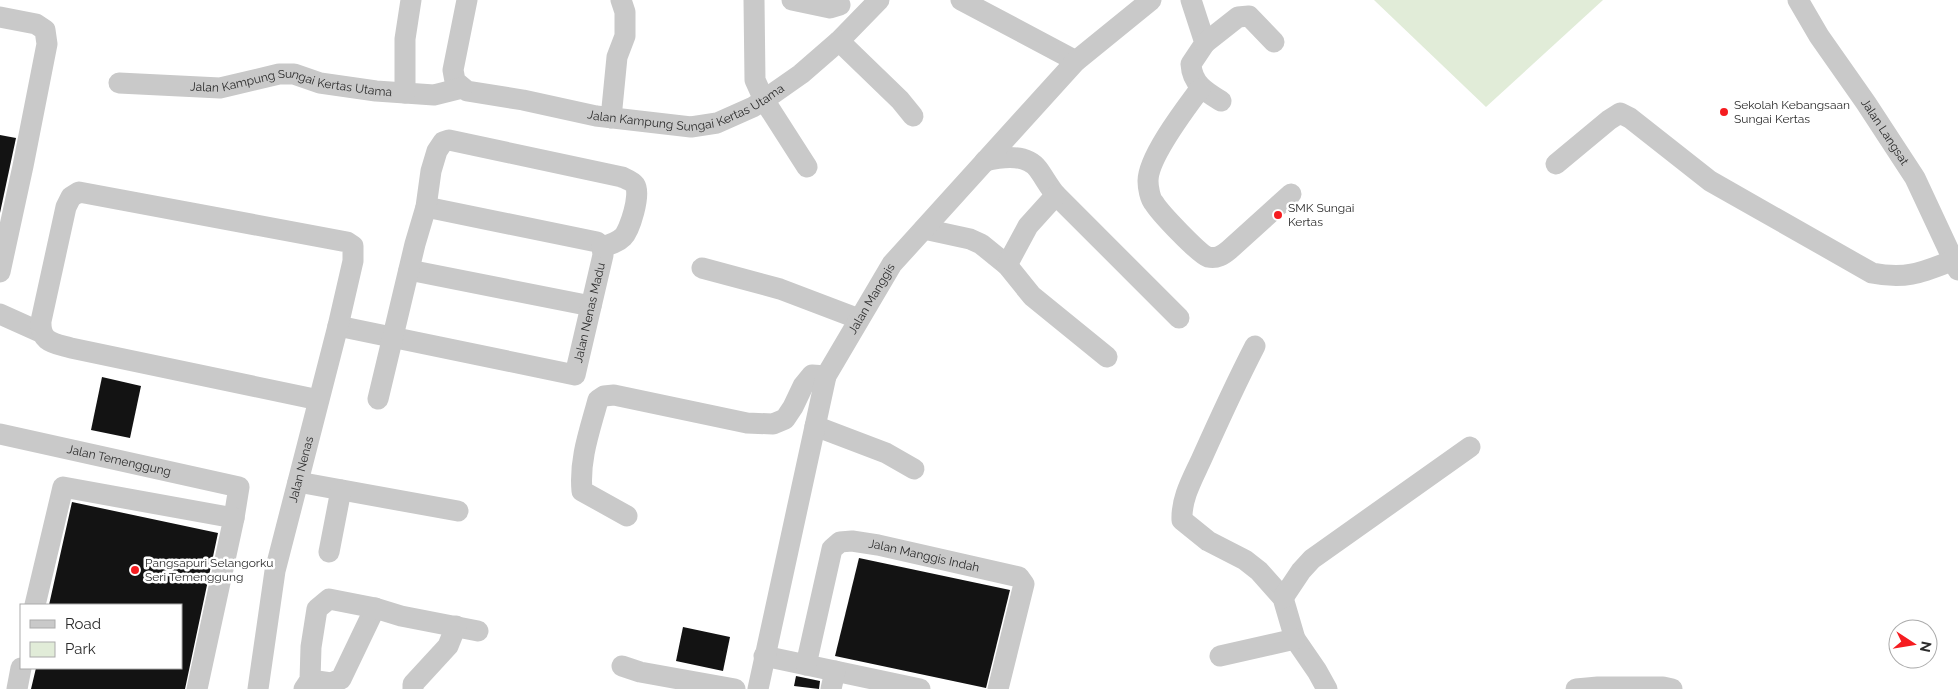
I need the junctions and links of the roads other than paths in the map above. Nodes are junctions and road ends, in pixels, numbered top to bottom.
1 (411, 0) edge
2 (466, 0) edge
3 (621, 0) edge
4 (754, 0) edge
5 (792, 0) edge
6 (879, 0) edge
7 (962, 0) edge
8 (1151, 0) edge
9 (1191, 0) edge
10 (1798, 0) edge
11 (841, 2) edge
12 (0, 17) edge
13 (861, 19) junction
14 (839, 41) junction
15 (1274, 42) dead end
16 (1205, 44) junction
17 (1076, 61) junction
18 (119, 83) dead end
19 (462, 88) junction
20 (1200, 88) junction
21 (405, 93) junction
22 (764, 100) junction
23 (1221, 101) dead end
24 (913, 116) dead end
25 (611, 118) junction
26 (985, 161) junction
27 (1556, 164) dead end
28 (807, 167) dead end
29 (1291, 194) dead end
30 (1056, 195) junction
31 (426, 207) junction
32 (924, 228) junction
33 (602, 248) junction
34 (1007, 265) junction
35 (1956, 265) edge
36 (702, 268) dead end
37 (776, 268) dead end
38 (409, 270) junction
39 (0, 272) edge
40 (780, 289) junction
41 (591, 306) junction
42 (1, 318) edge
43 (1179, 318) dead end
44 (859, 319) junction
45 (338, 326) junction
46 (40, 332) junction
47 (392, 337) junction
48 (1255, 346) dead end
49 (1107, 357) dead end
50 (826, 376) junction
51 (378, 399) dead end
52 (319, 400) junction
53 (815, 426) junction
54 (0, 434) edge
55 (1470, 447) dead end
56 (914, 469) dead end
57 (298, 482) junction
58 (340, 490) junction
59 (458, 510) dead end
60 (627, 516) dead end
61 (234, 518) junction
62 (328, 552) dead end
63 (1283, 598) junction
64 (35, 604) edge
65 (375, 608) junction
66 (456, 626) junction
67 (478, 631) dead end
68 (1295, 639) junction
69 (764, 656) junction
70 (1220, 656) dead end
71 (806, 665) junction
72 (622, 666) dead end
73 (22, 669) edge
74 (833, 680) edge
75 (307, 684) edge
76 (17, 689) edge
77 (197, 689) edge
78 (258, 689) edge
79 (414, 689) edge
80 (735, 689) edge
81 (758, 689) edge
82 (920, 689) edge
83 (998, 689) edge
84 (1327, 689) edge
85 (1576, 689) edge
86 (1672, 689) edge

1 - 21 street
2 - 19 street
3 - 25 street
4 - 22 street
5 - 11 street
6 - 13 street, Jalan Kampung Sungai Kertas Utama
7 - 17 street
8 - 17 street, Jalan Manggis
9 - 16 street
10 - 35 street, Jalan Langsat
11 - 13 street
12 - 39 street
13 - 14 street, Jalan Kampung Sungai Kertas Utama
14 - 22 street, Jalan Kampung Sungai Kertas Utama
14 - 24 street
15 - 16 street
16 - 20 street
17 - 26 street, Jalan Manggis
18 - 21 street, Jalan Kampung Sungai Kertas Utama
19 - 21 street, Jalan Kampung Sungai Kertas Utama
19 - 25 street, Jalan Kampung Sungai Kertas Utama
20 - 23 street
20 - 29 street
22 - 25 street, Jalan Kampung Sungai Kertas Utama
22 - 28 street
26 - 30 street
26 - 32 street, Jalan Manggis
27 - 35 street
30 - 34 street
30 - 43 street
31 - 33 street, Jalan Nenas Madu
31 - 33 street
31 - 38 street
32 - 34 street
32 - 44 street, Jalan Manggis
33 - 41 street, Jalan Nenas Madu
34 - 49 street
36 - 40 street
37 - 40 street
38 - 41 street
38 - 47 street
40 - 44 street
41 - 47 street, Jalan Nenas Madu
42 - 46 street
44 - 50 street, Jalan Manggis
45 - 46 street, Jalan Nenas
45 - 47 street, Jalan Nenas Madu
45 - 52 street, Jalan Nenas
46 - 52 street
47 - 51 street
48 - 63 street
50 - 53 street, Jalan Manggis
50 - 60 street
52 - 57 street, Jalan Nenas
53 - 56 street
53 - 69 street, Jalan Manggis
54 - 61 street, Jalan Temenggung
55 - 63 street
57 - 58 street
57 - 78 street, Jalan Nenas
58 - 59 street
58 - 62 street
61 - 64 street
61 - 77 street
63 - 68 street
65 - 66 street
65 - 75 street
65 - 75 street
66 - 67 street
66 - 79 street
68 - 70 street
68 - 84 street
69 - 71 street
69 - 81 street, Jalan Manggis
71 - 74 street
71 - 83 street, Jalan Manggis Indah
72 - 80 street
73 - 76 street
74 - 82 street
85 - 86 street

